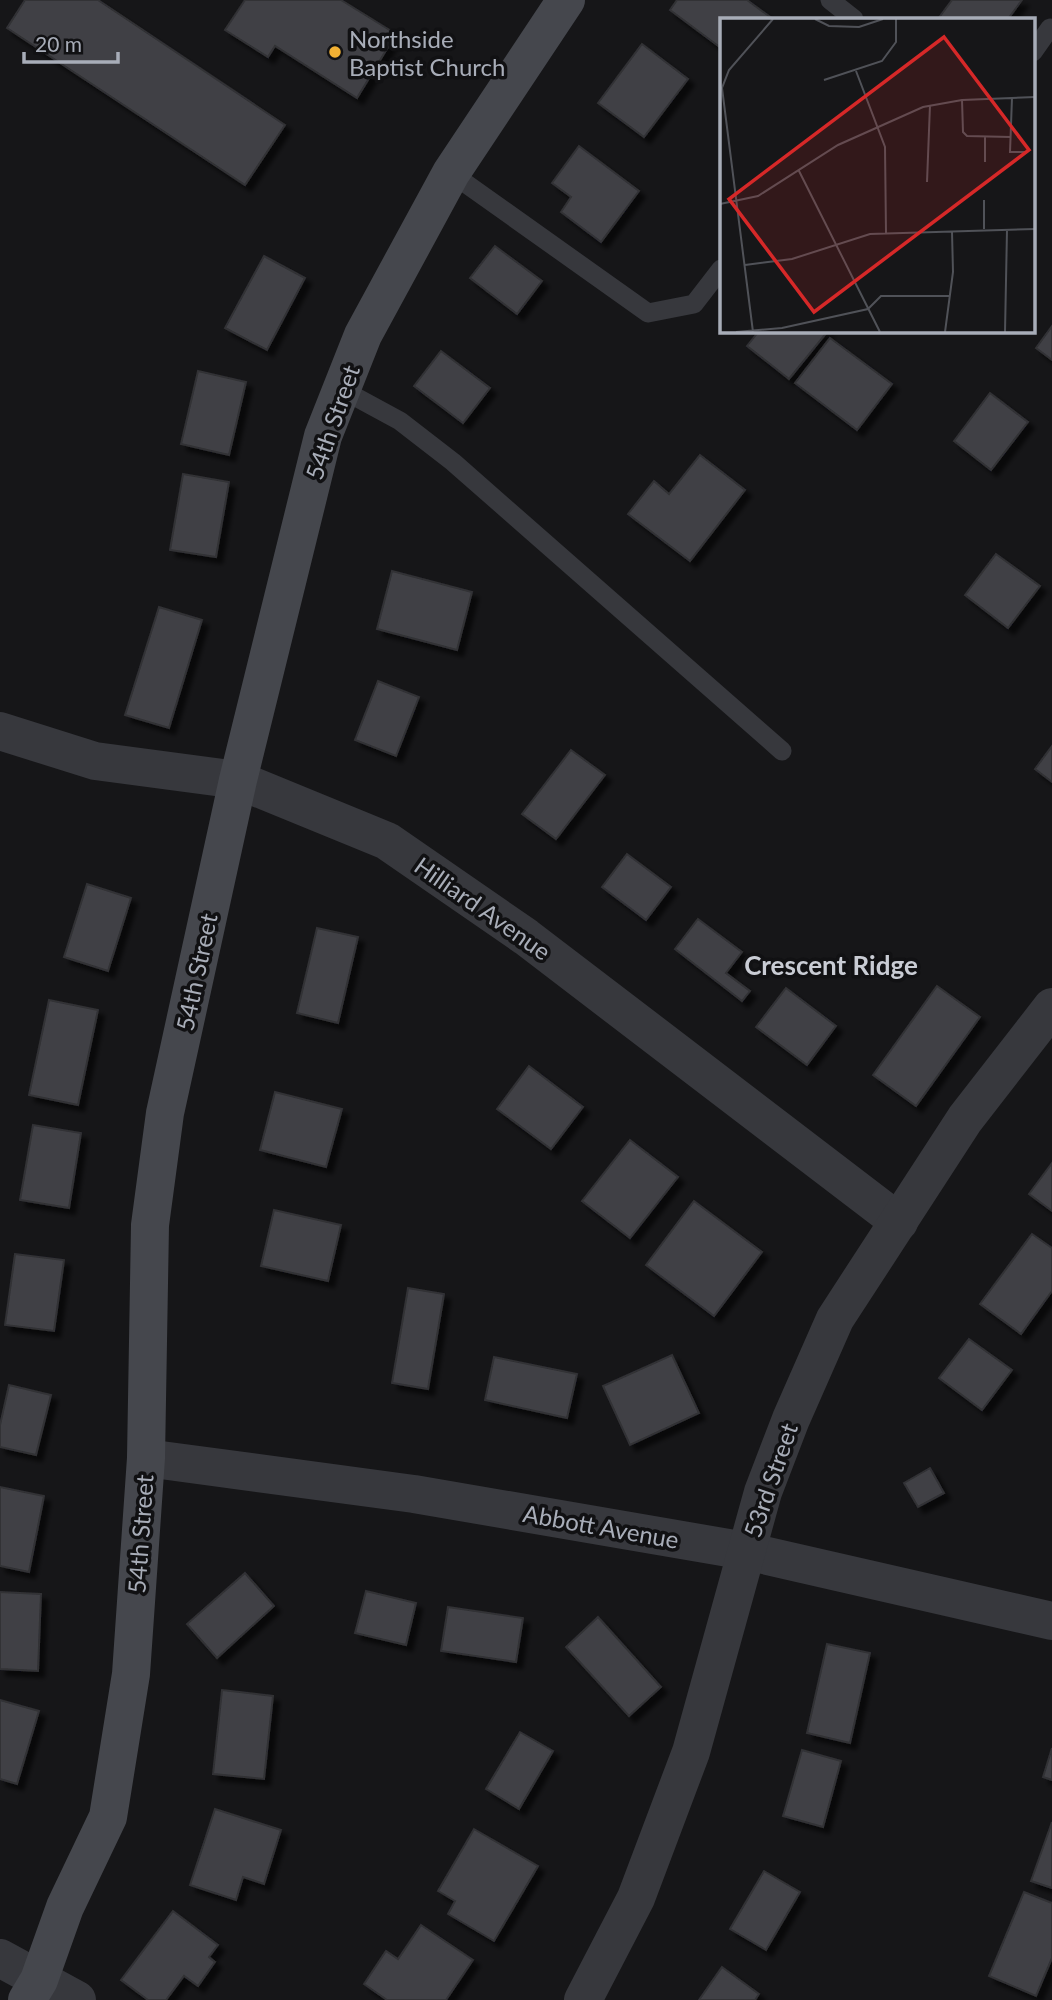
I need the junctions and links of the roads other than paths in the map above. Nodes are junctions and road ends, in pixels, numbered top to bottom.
1 (566, 0) edge
2 (830, 0) edge
3 (853, 18) edge
4 (1050, 28) edge
5 (1034, 51) edge
6 (452, 173) junction
7 (720, 270) edge
8 (341, 389) junction
9 (0, 731) edge
10 (782, 751) dead end
11 (238, 780) junction
12 (1052, 1006) edge
13 (899, 1222) junction
14 (146, 1458) junction
15 (746, 1551) junction
16 (1052, 1621) edge
17 (0, 1958) edge
18 (33, 1990) edge
19 (76, 2000) edge
20 (583, 2000) edge

1 - 6 main road, 54th Street
2 - 3 lane
4 - 5 lane
6 - 7 lane
6 - 8 main road, 54th Street
8 - 10 lane
8 - 11 main road, 54th Street
9 - 11 street, Hilliard Avenue
11 - 13 street, Hilliard Avenue
11 - 14 main road, 54th Street
12 - 13 street, 53rd Street
13 - 15 street, 53rd Street
14 - 15 street, Abbott Avenue
14 - 18 main road, 54th Street
15 - 16 street, Abbott Avenue
15 - 20 street, 53rd Street
17 - 18 street
18 - 19 street

